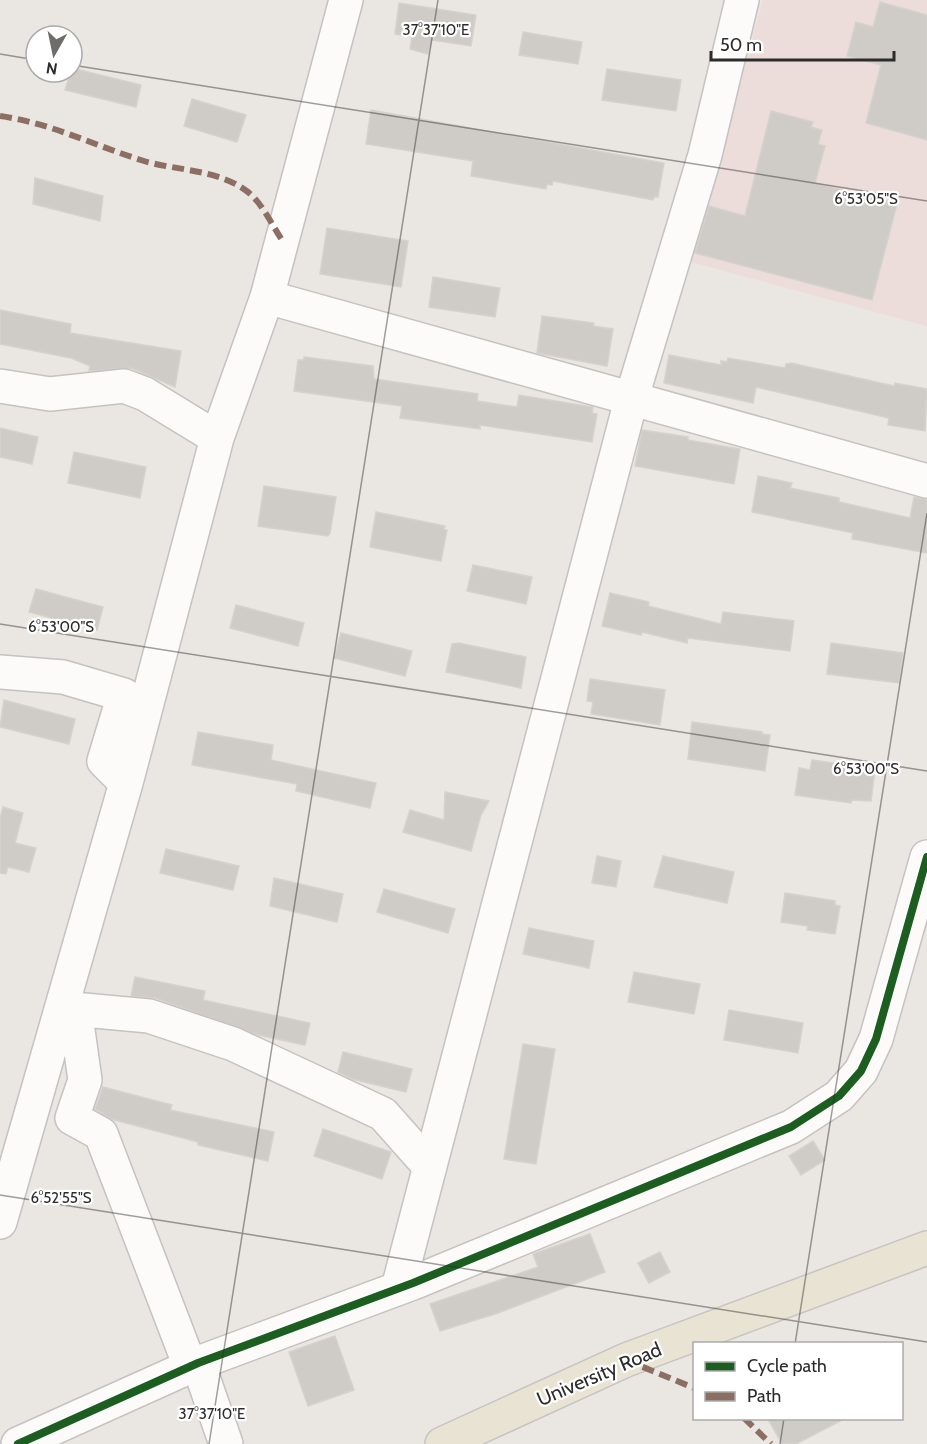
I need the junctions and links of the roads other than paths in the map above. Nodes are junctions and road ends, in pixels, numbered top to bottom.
1 (346, 0) edge
2 (742, 0) edge
3 (267, 297) junction
4 (0, 386) edge
5 (631, 399) junction
6 (217, 438) junction
7 (927, 481) edge
8 (0, 672) edge
9 (126, 783) junction
10 (927, 857) edge
11 (68, 1009) junction
12 (430, 1167) junction
13 (0, 1220) edge
14 (927, 1248) edge
15 (398, 1288) junction
16 (194, 1364) junction
17 (18, 1444) edge
18 (226, 1444) edge
19 (442, 1444) edge

1 - 3 street
2 - 5 street
3 - 5 street
3 - 6 street
4 - 6 street
5 - 7 street
5 - 12 street
6 - 9 street
8 - 9 street
9 - 11 street
10 - 15 street
11 - 12 street
11 - 13 street
11 - 16 street
12 - 15 street
14 - 19 main road, University Road
15 - 16 street
16 - 17 street
16 - 18 street

